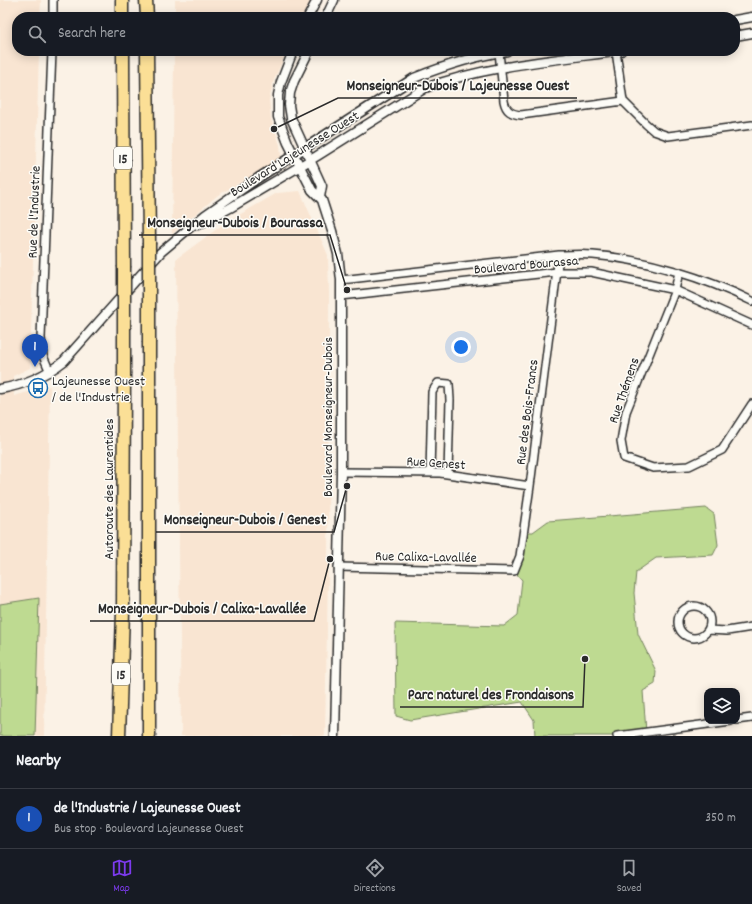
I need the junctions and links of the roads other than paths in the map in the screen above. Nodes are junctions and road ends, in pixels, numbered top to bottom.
1 (53, 0) edge
2 (122, 0) edge
3 (146, 0) edge
4 (317, 0) edge
5 (334, 0) edge
6 (53, 12) edge
7 (122, 12) edge
8 (147, 12) edge
9 (311, 12) edge
10 (328, 12) edge
11 (752, 18) edge
12 (740, 19) edge
13 (752, 33) edge
14 (740, 35) edge
15 (52, 56) edge
16 (122, 56) edge
17 (147, 56) edge
18 (291, 56) edge
19 (306, 56) edge
20 (487, 56) edge
21 (502, 56) edge
22 (581, 56) edge
23 (618, 56) edge
24 (500, 67) junction
25 (623, 101) junction
26 (752, 125) edge
27 (305, 149) junction
28 (294, 156) junction
29 (310, 160) junction
30 (300, 166) junction
31 (320, 198) junction
32 (188, 230) junction
33 (559, 256) junction
34 (557, 272) junction
35 (680, 272) junction
36 (341, 280) junction
37 (675, 290) junction
38 (341, 296) junction
39 (752, 301) edge
40 (752, 325) edge
41 (50, 372) junction
42 (0, 389) edge
43 (752, 404) edge
44 (341, 472) junction
45 (430, 472) junction
46 (448, 473) junction
47 (530, 486) junction
48 (338, 567) junction
49 (514, 571) joint
50 (752, 627) edge
51 (708, 630) junction
52 (752, 718) edge
53 (740, 720) edge
54 (708, 724) edge
55 (119, 736) edge
56 (149, 736) edge
57 (335, 736) edge
58 (617, 736) edge

1 - 6 street
2 - 7 highway
3 - 8 highway
4 - 9 street
5 - 10 street
11 - 12 street
13 - 14 street
15 - 41 street, Rue de l'Industrie
16 - 55 highway, Autoroute des Laurentides / 15, bridge
17 - 56 highway, 15, bridge
18 - 28 street, Boulevard Monseigneur-Dubois
19 - 27 street, Boulevard Monseigneur-Dubois
20 - 27 street, Boulevard Lajeunesse Ouest
21 - 24 street
22 - 24 street, Boulevard Lajeunesse Ouest
23 - 25 street
24 - 25 street
24 - 29 street, Boulevard Lajeunesse Ouest
25 - 26 street
27 - 28 street, Boulevard Lajeunesse Ouest
27 - 29 street, Boulevard Monseigneur-Dubois
28 - 30 street, Boulevard Monseigneur-Dubois
28 - 32 street, Boulevard Lajeunesse Ouest
29 - 30 street, Boulevard Lajeunesse Ouest
29 - 31 street, Boulevard Monseigneur-Dubois
30 - 31 street, Boulevard Monseigneur-Dubois
30 - 32 street, Boulevard Lajeunesse Ouest
31 - 36 street, Boulevard Monseigneur-Dubois
32 - 41 street, Boulevard Lajeunesse Ouest
33 - 34 street, Rue des Bois-Francs
33 - 35 street, Boulevard Bourassa
33 - 36 street, Boulevard Bourassa
34 - 37 street, Boulevard Bourassa
34 - 38 street, Boulevard Bourassa
34 - 47 street, Rue des Bois-Francs
35 - 37 street, Rue Thémens
35 - 39 street, Boulevard Bourassa
36 - 38 street, Boulevard Monseigneur-Dubois
37 - 40 street, Boulevard Bourassa
37 - 43 street, Rue Thémens
38 - 44 street, Boulevard Monseigneur-Dubois
41 - 42 street, Boulevard Lajeunesse Ouest
44 - 45 street, Rue Genest
44 - 48 street, Boulevard Monseigneur-Dubois
45 - 46 street, Rue Genest
45 - 46 street
46 - 47 street, Rue Genest
47 - 49 street, Rue des Bois-Francs
48 - 49 street, Rue Calixa-Lavallée
48 - 57 street, Boulevard Monseigneur-Dubois
50 - 51 street
51 - 51 street
52 - 53 street
54 - 58 street

